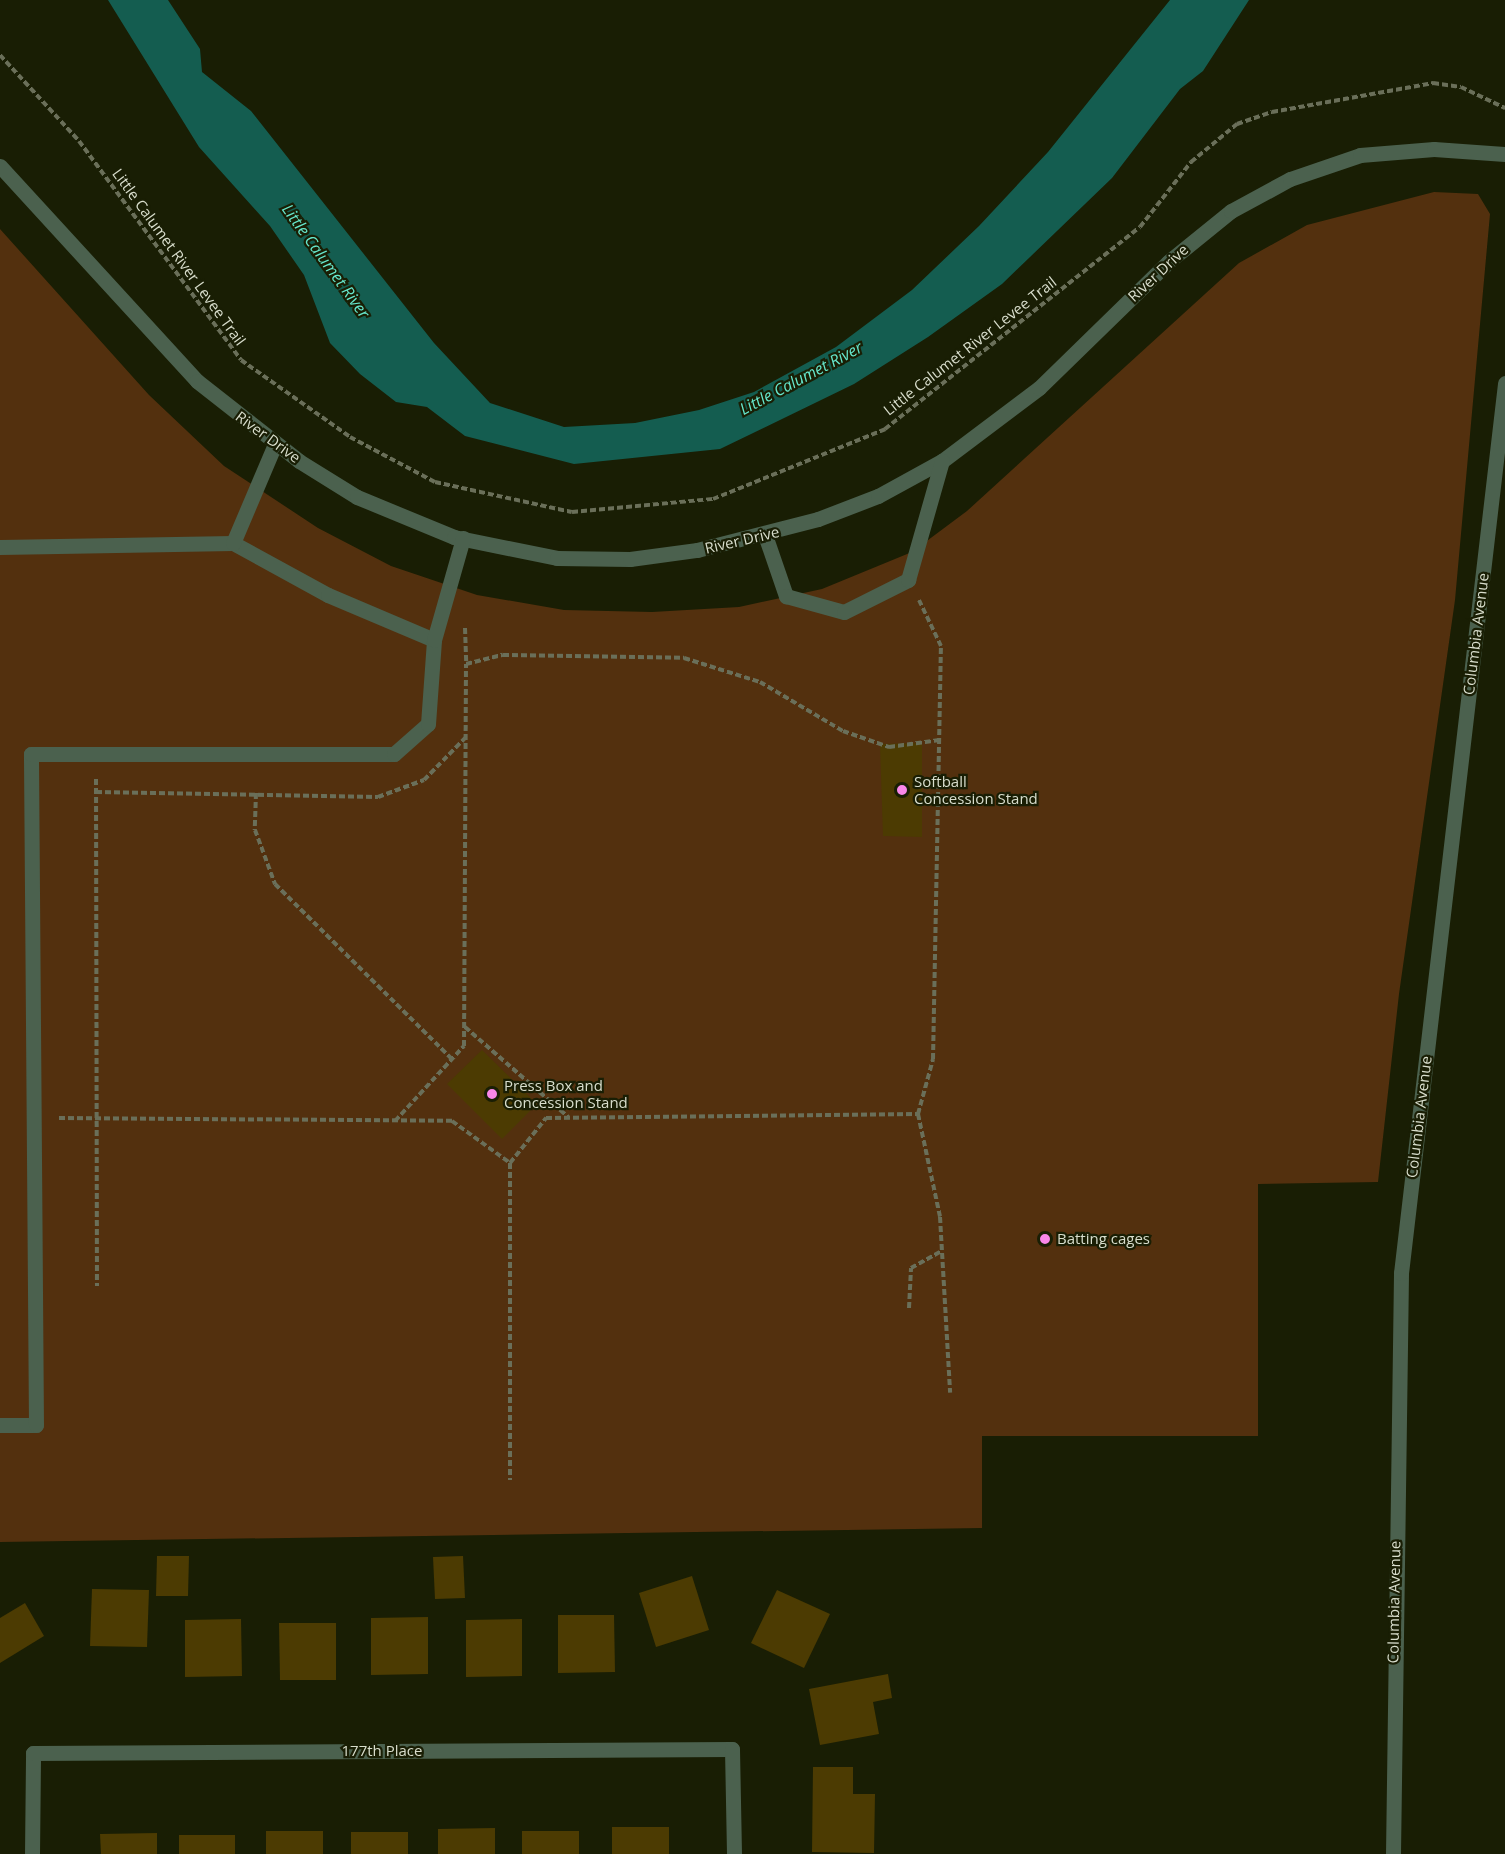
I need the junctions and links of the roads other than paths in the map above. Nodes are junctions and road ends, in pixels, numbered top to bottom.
1 (1505, 154) edge
2 (0, 166) edge
3 (1505, 383) edge
4 (275, 444) junction
5 (942, 461) junction
6 (765, 535) junction
7 (463, 538) junction
8 (233, 543) junction
9 (0, 547) edge
10 (434, 640) junction
11 (0, 1425) edge
12 (32, 1854) edge
13 (734, 1854) edge
14 (1393, 1854) edge

1 - 5 street, River Drive
2 - 4 street, River Drive
3 - 14 street, Columbia Avenue
4 - 7 street, River Drive
4 - 8 street
5 - 6 street, River Drive
5 - 6 street
6 - 7 street, River Drive
7 - 10 street
8 - 9 street
8 - 10 street
10 - 11 street
12 - 13 street, 177th Place

